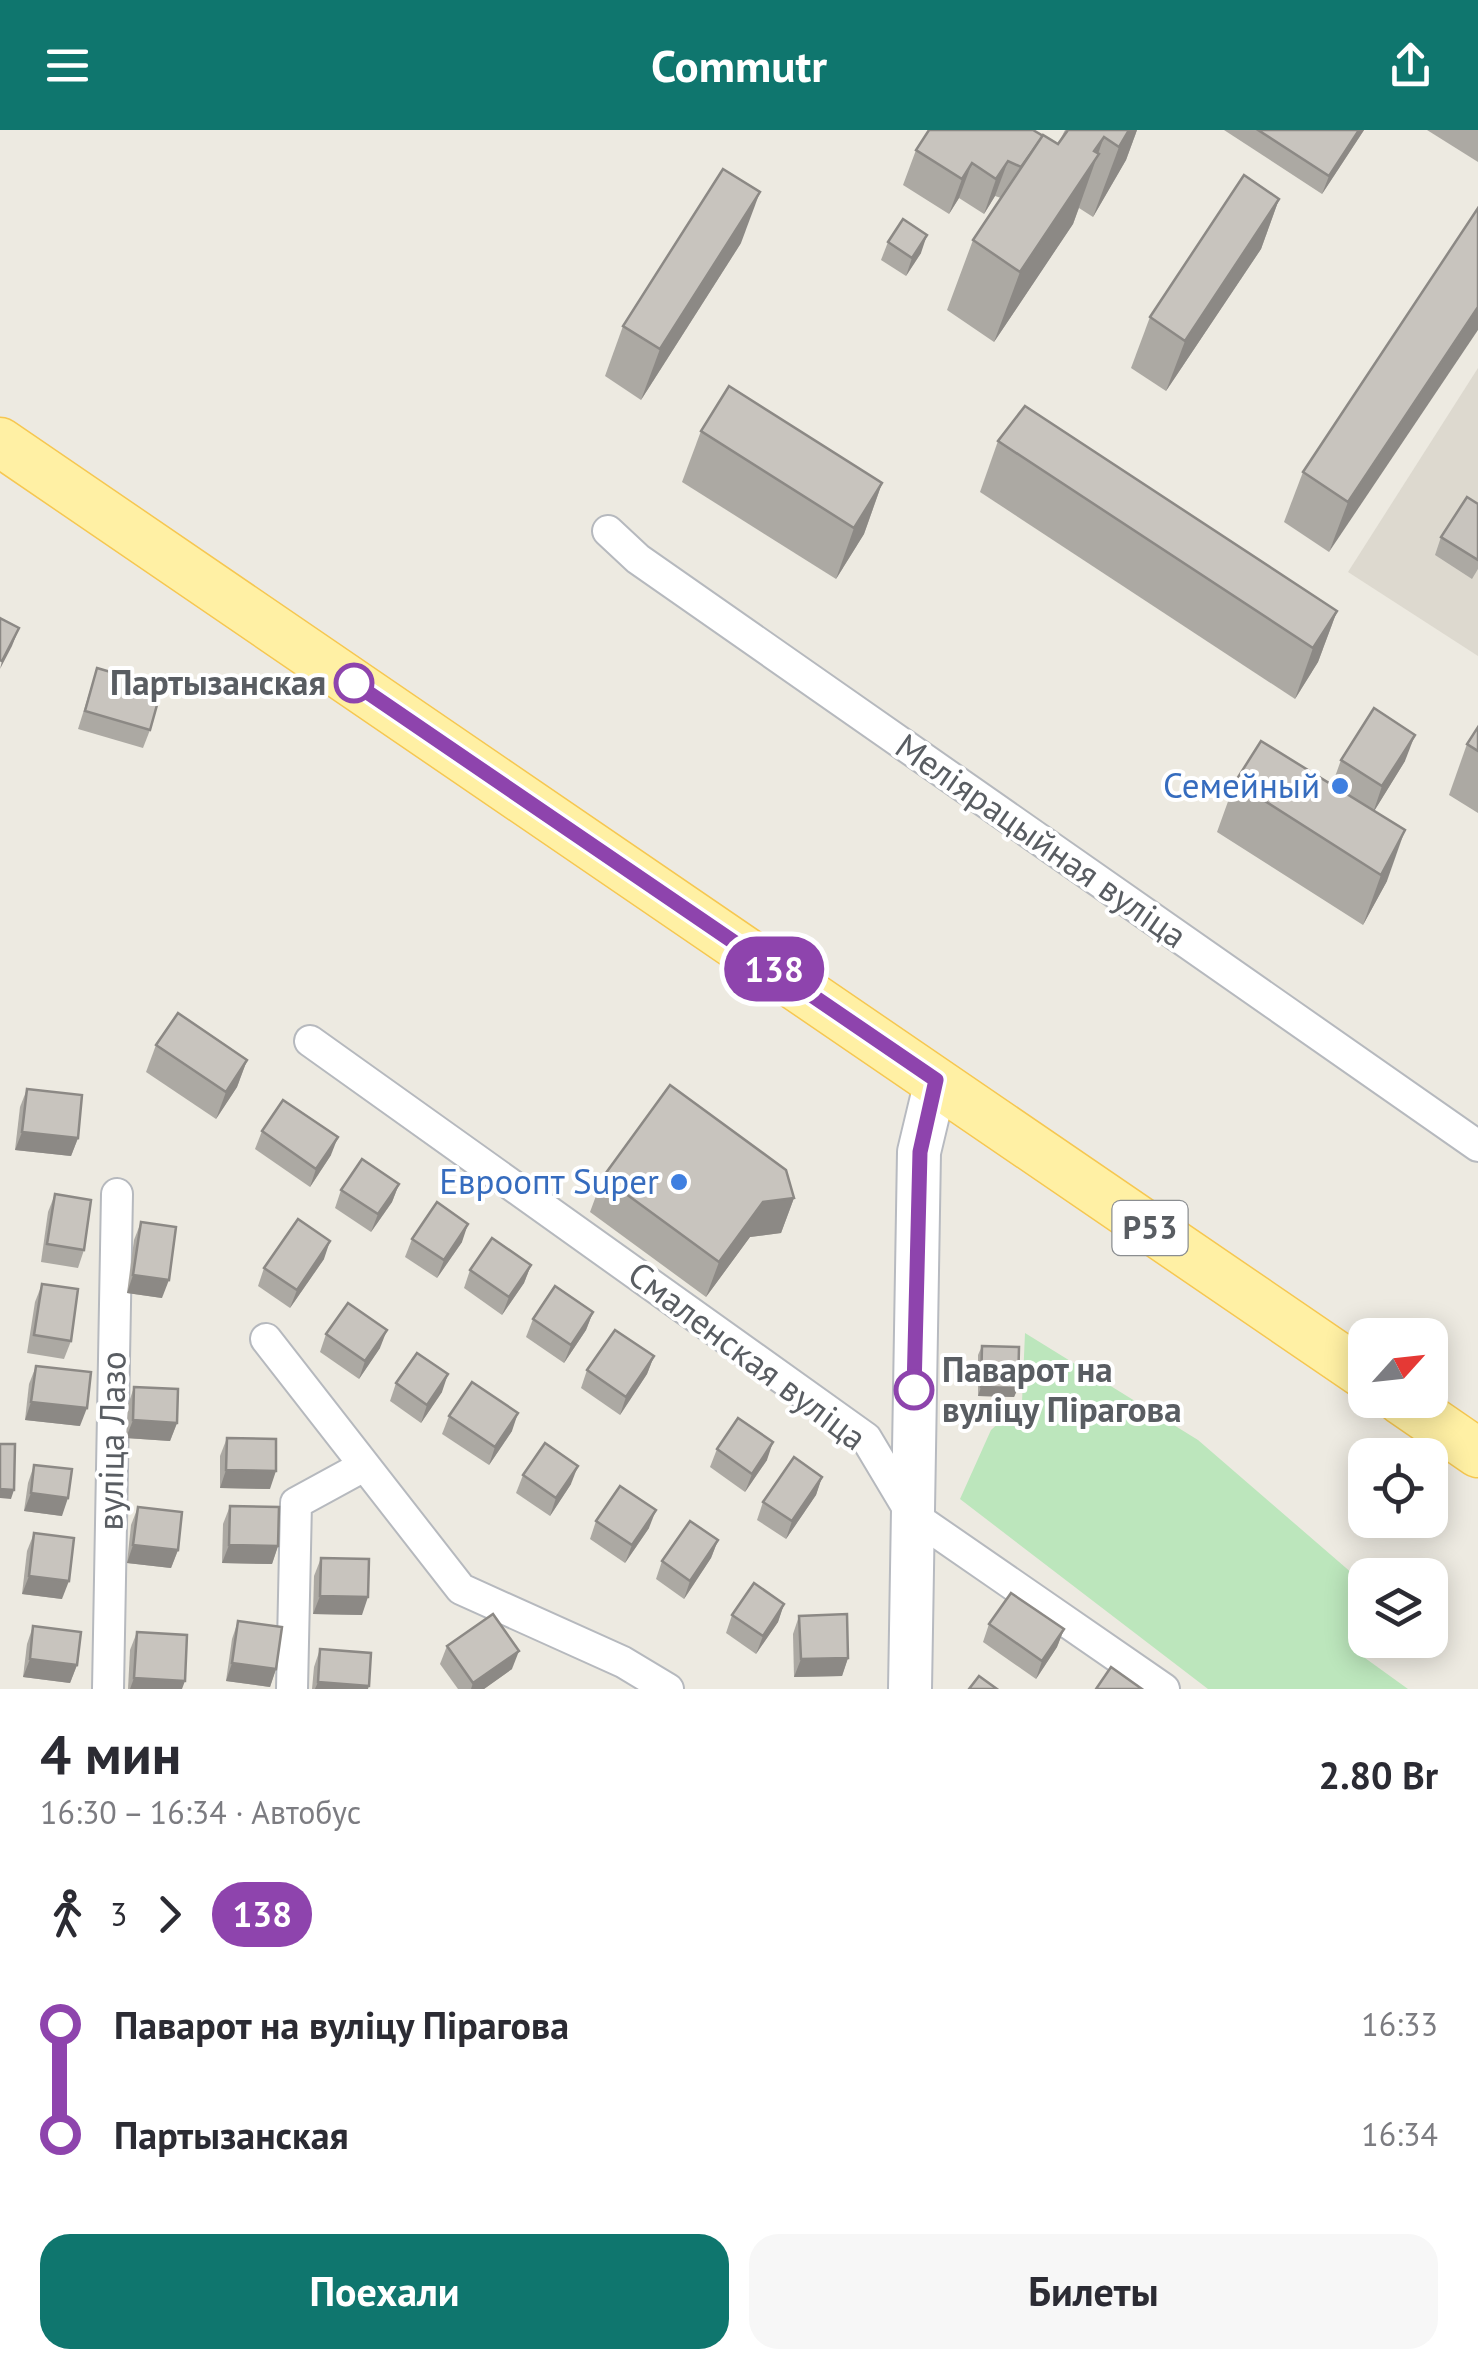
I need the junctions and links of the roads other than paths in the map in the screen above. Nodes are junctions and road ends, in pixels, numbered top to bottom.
1 (0, 442) edge
2 (608, 531) dead end
3 (310, 1041) dead end
4 (936, 1080) junction
5 (1478, 1146) edge
6 (117, 1194) dead end
7 (266, 1339) dead end
8 (1348, 1363) edge
9 (1427, 1418) edge
10 (1478, 1453) edge
11 (362, 1466) junction
12 (912, 1515) junction
13 (108, 1689) edge
14 (292, 1689) edge
15 (668, 1689) edge
16 (910, 1689) edge
17 (1164, 1689) edge

1 - 4 main road, Р53
2 - 5 street, Меліярацыйная вуліца
3 - 12 street, Смаленская вуліца
4 - 8 main road, Р53
4 - 12 main road
6 - 13 street, вуліца Лазо
7 - 11 street
9 - 10 main road
11 - 14 street
11 - 15 street
12 - 16 main road
12 - 17 street, Смаленская вуліца

